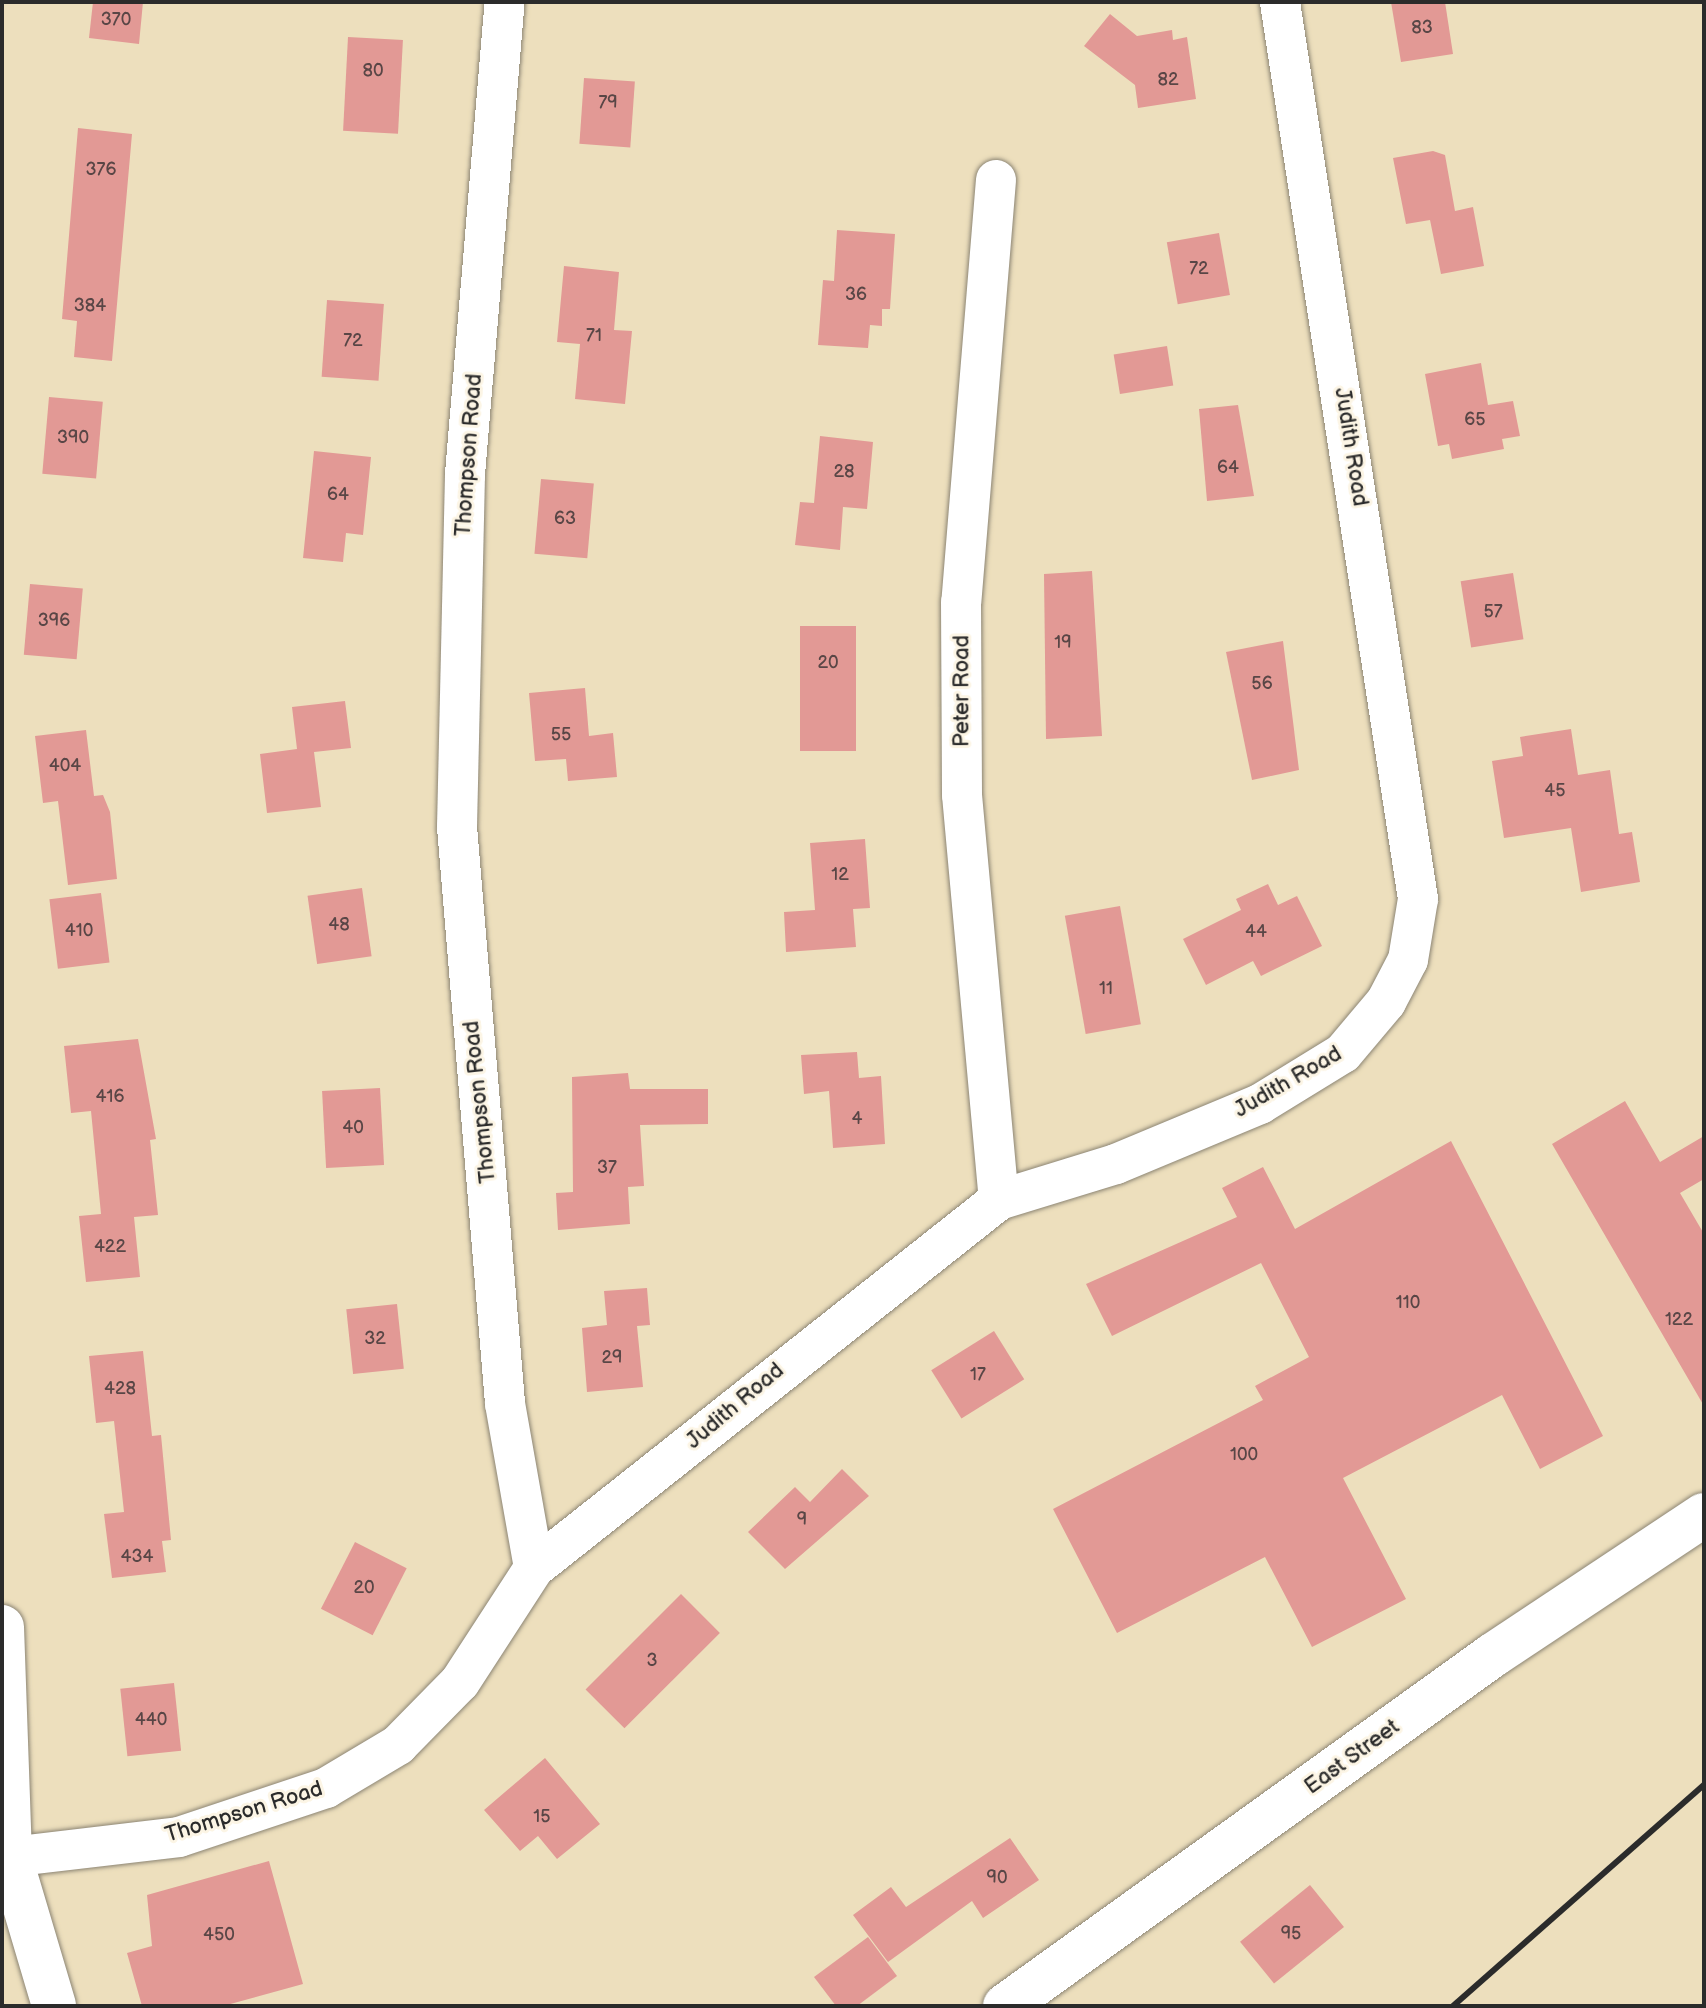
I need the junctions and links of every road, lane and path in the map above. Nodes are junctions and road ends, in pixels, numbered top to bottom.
1 (505, 2) edge
2 (1280, 2) edge
3 (996, 180) dead end
4 (999, 1200) junction
5 (1704, 1515) edge
6 (534, 1568) junction
7 (3, 1640) edge
8 (10, 1857) junction
9 (54, 2006) edge
10 (1005, 2006) edge

1 - 6 street, Thompson Road
2 - 4 street, Judith Road
3 - 4 street, Peter Road
4 - 6 street, Judith Road
5 - 10 street, East Street
6 - 8 street, Thompson Road
7 - 8 street
8 - 9 street

